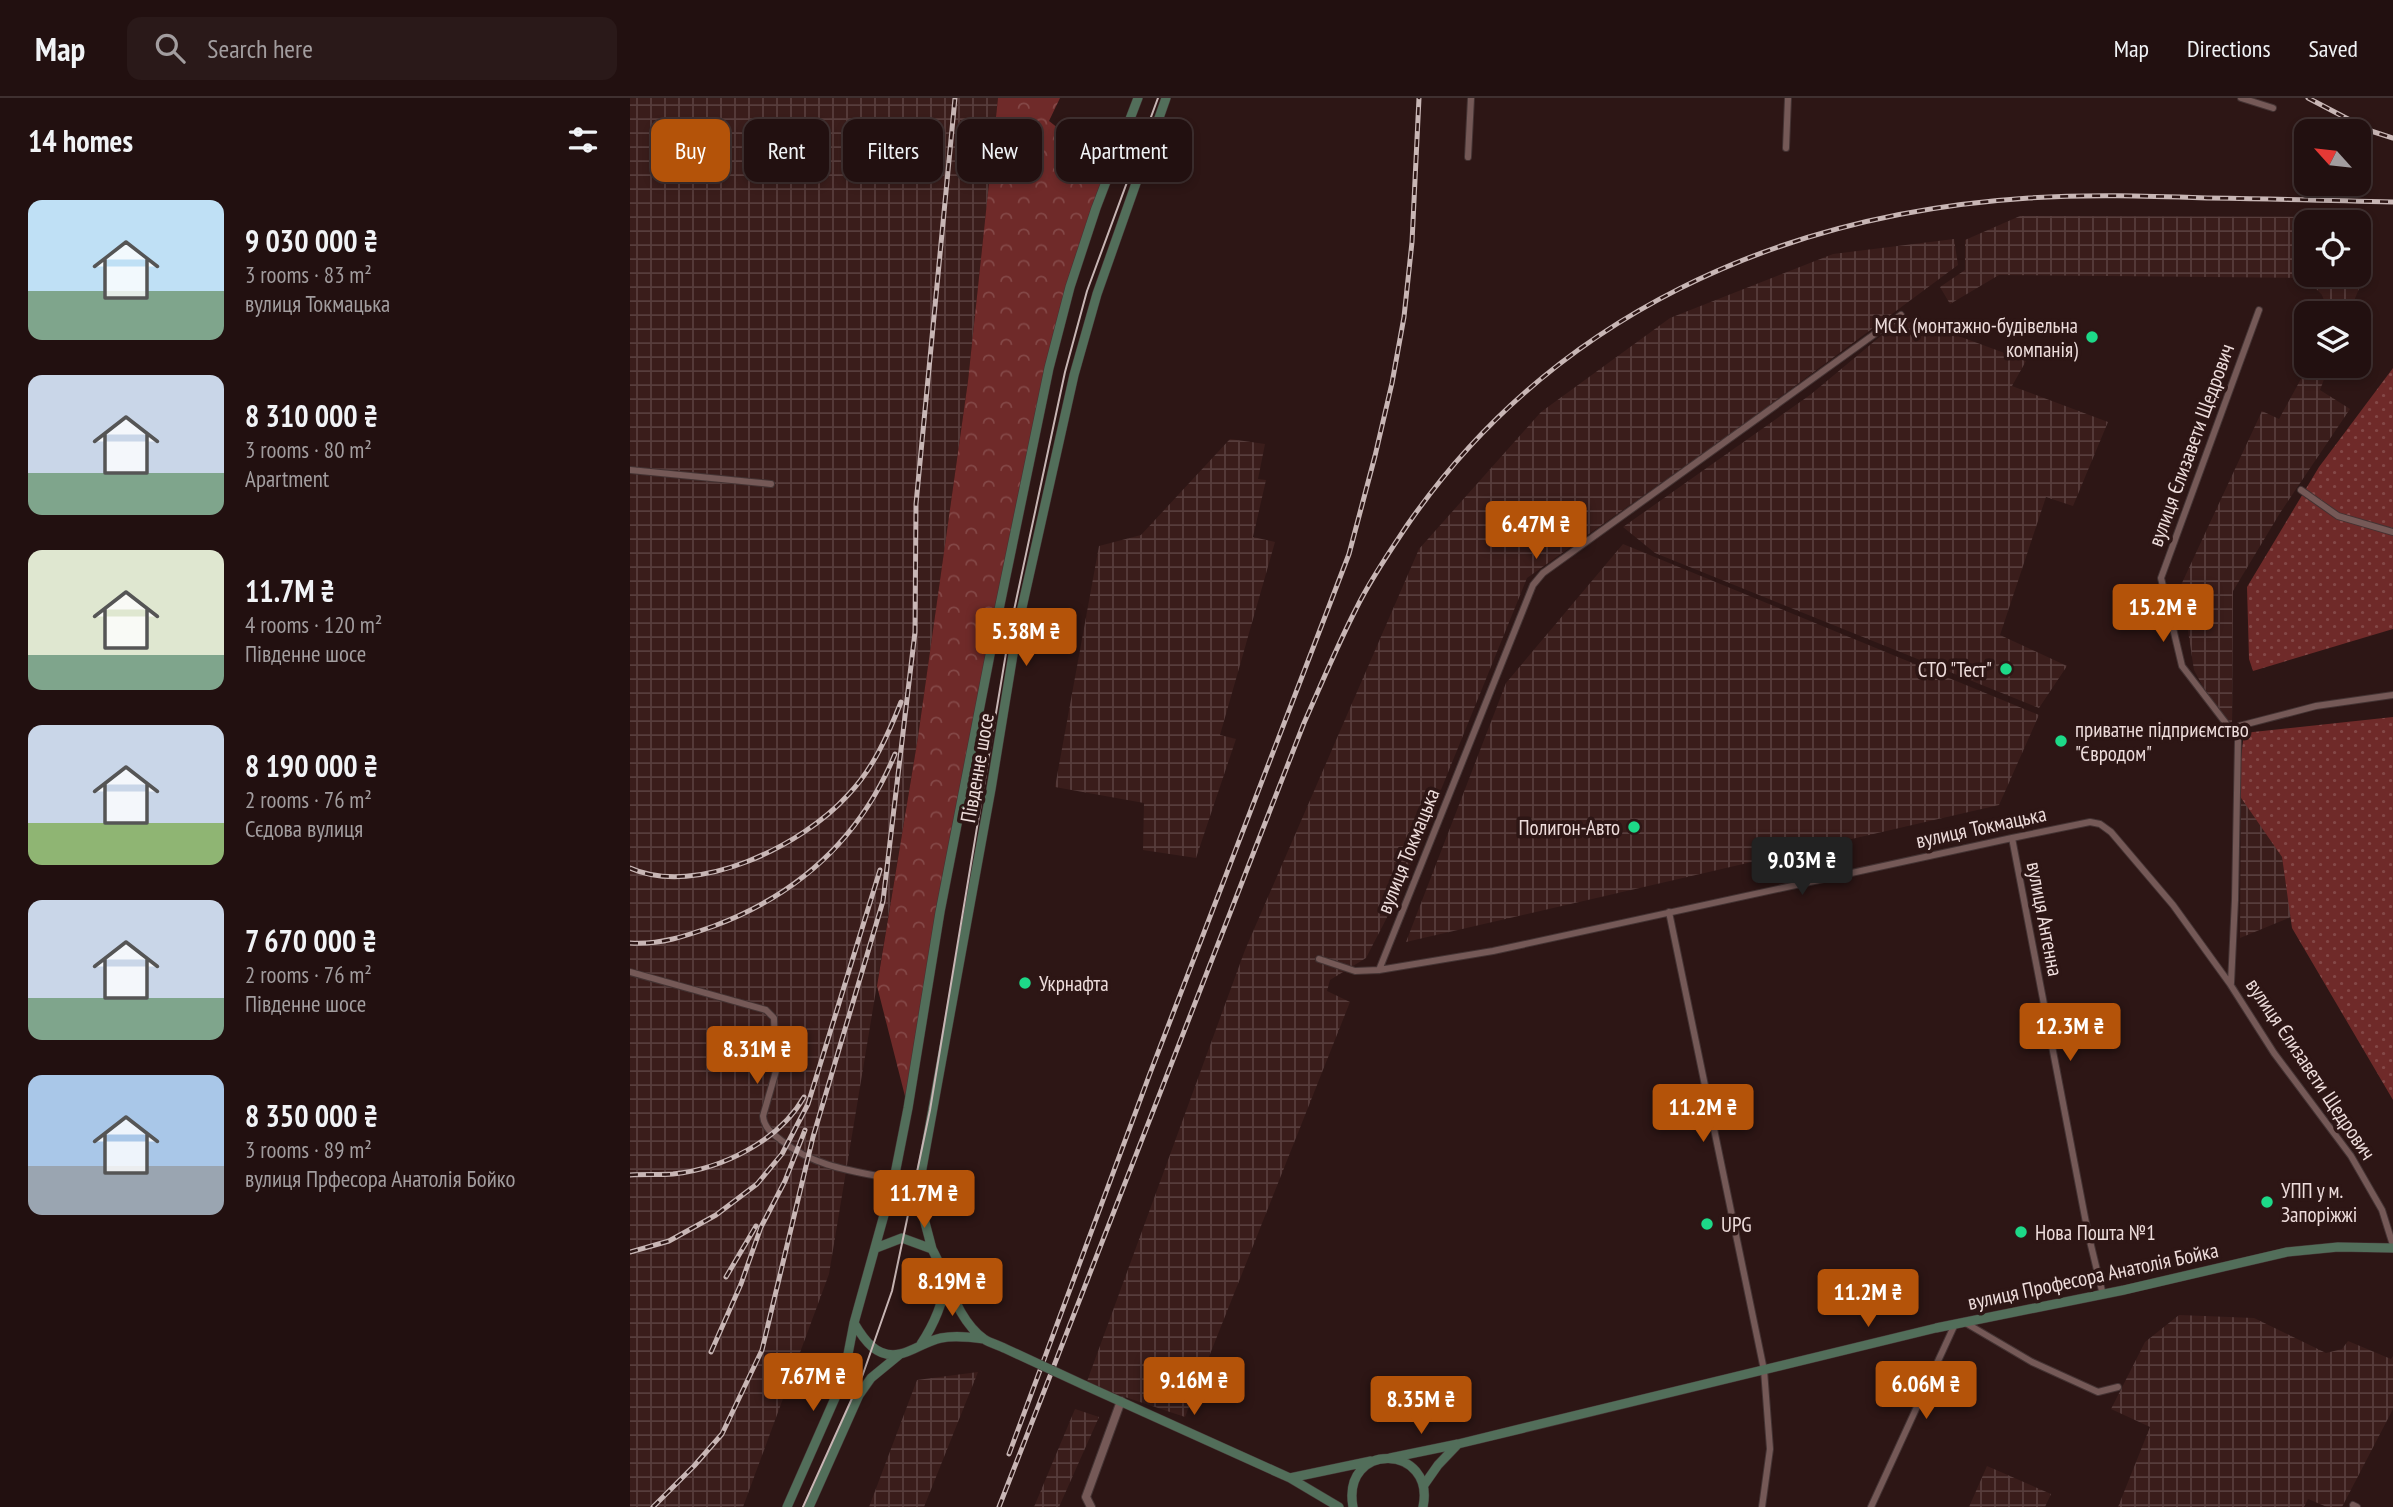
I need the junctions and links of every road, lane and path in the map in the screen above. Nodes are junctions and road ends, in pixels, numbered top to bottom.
1 (1138, 98) edge
2 (1166, 98) edge
3 (1471, 98) edge
4 (1788, 98) edge
5 (2241, 98) edge
6 (2273, 108) dead end
7 (1786, 148) dead end
8 (1468, 157) dead end
9 (2259, 310) dead end
10 (1901, 315) dead end
11 (630, 470) edge
12 (771, 484) dead end
13 (2301, 490) dead end
14 (2393, 532) edge
15 (2393, 695) edge
16 (2238, 738) junction
17 (2012, 838) junction
18 (1669, 912) junction
19 (1319, 958) dead end
20 (1379, 970) junction
21 (630, 972) edge
22 (2230, 984) junction
23 (894, 1179) junction
24 (2393, 1246) edge
25 (876, 1248) junction
26 (932, 1249) junction
27 (947, 1278) junction
28 (2103, 1295) junction
29 (855, 1323) junction
30 (1960, 1323) junction
31 (984, 1339) junction
32 (921, 1344) junction
33 (899, 1355) junction
34 (1764, 1370) junction
35 (2118, 1387) dead end
36 (1121, 1401) junction
37 (1458, 1444) junction
38 (1390, 1458) junction
39 (1378, 1459) junction
40 (1290, 1478) junction
41 (1424, 1485) junction
42 (1424, 1502) edge
43 (788, 1507) edge
44 (809, 1507) edge
45 (1091, 1507) edge
46 (1339, 1507) edge
47 (1353, 1507) edge
48 (1431, 1507) edge
49 (1762, 1507) edge
50 (1871, 1507) edge

1 - 23 main road, Південне шосе
2 - 26 main road, Південне шосе
3 - 8 street
4 - 7 street
5 - 6 street
9 - 16 street, вулиця Єлизавети Щедрович
10 - 20 street, вулиця Токмацька
11 - 12 street
13 - 14 street
15 - 16 street
16 - 22 street, вулиця Єлизавети Щедрович
17 - 18 street, вулиця Токмацька
17 - 22 street, вулиця Токмацька
17 - 28 street, вулиця Антенна
18 - 20 street, вулиця Токмацька
18 - 34 street
19 - 20 street, вулиця Токмацька
21 - 23 street
22 - 24 street, вулиця Єлизавети Щедрович
23 - 25 main road, Південне шосе
24 - 28 main road, вулиця Професора Анатолія Бойка
25 - 26 main road
25 - 29 main road
26 - 27 main road
27 - 31 main road
27 - 32 main road
28 - 30 main road, вулиця Професора Анатолія Бойка
29 - 33 main road
29 - 43 main road
30 - 34 main road, вулиця Професора Анатолія Бойка
30 - 35 street
30 - 50 street
31 - 32 main road
31 - 36 main road, bridge
32 - 33 main road
33 - 44 main road
34 - 37 main road, вулиця Професора Анатолія Бойка
34 - 49 street
36 - 40 main road
36 - 45 street
37 - 38 main road, вулиця Професора Анатолія Бойка
37 - 41 main road
38 - 39 main road, вулиця Професора Анатолія Бойка
38 - 41 main road
39 - 40 main road, вулиця Професора Анатолія Бойка
39 - 47 main road
40 - 46 main road
41 - 42 main road
42 - 48 street

